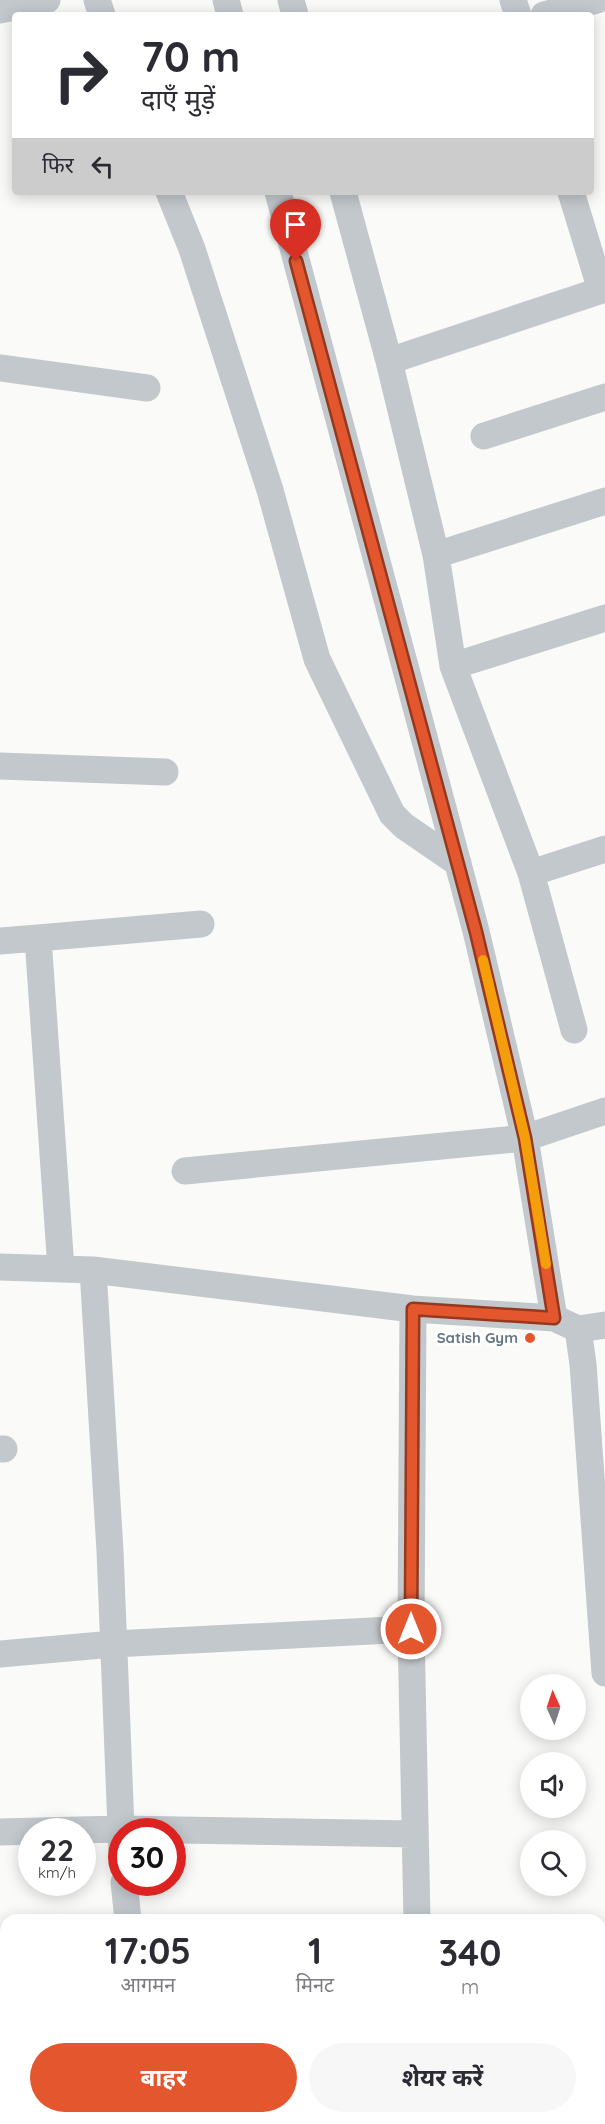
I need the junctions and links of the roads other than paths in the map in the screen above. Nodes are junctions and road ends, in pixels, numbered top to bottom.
1 (46, 0) edge
2 (597, 0) edge
3 (0, 10) edge
4 (555, 12) edge
5 (170, 195) edge
6 (279, 195) edge
7 (345, 195) edge
8 (572, 195) edge
9 (603, 290) edge
10 (389, 361) junction
11 (0, 368) edge
12 (147, 388) dead end
13 (605, 397) edge
14 (484, 436) dead end
15 (605, 501) edge
16 (436, 555) junction
17 (605, 618) edge
18 (453, 666) junction
19 (0, 766) edge
20 (165, 772) dead end
21 (605, 849) edge
22 (458, 863) junction
23 (531, 873) junction
24 (201, 924) dead end
25 (38, 938) junction
26 (0, 941) edge
27 (574, 1030) dead end
28 (605, 1111) edge
29 (525, 1138) junction
30 (185, 1171) dead end
31 (0, 1267) edge
32 (61, 1269) junction
33 (93, 1270) junction
34 (413, 1309) junction
35 (566, 1323) junction
36 (605, 1325) edge
37 (411, 1629) junction
38 (113, 1644) junction
39 (0, 1654) edge
40 (605, 1673) edge
41 (119, 1818) edge
42 (0, 1832) edge
43 (415, 1834) junction
44 (186, 1839) edge
45 (108, 1840) edge
46 (125, 1896) edge
47 (127, 1914) edge
48 (417, 1914) edge

1 - 3 street
2 - 4 street
5 - 22 street
6 - 22 street
7 - 10 street
8 - 9 street
9 - 10 street
10 - 16 street
11 - 12 street
13 - 14 street
15 - 16 street
16 - 18 street
17 - 18 street
18 - 23 street
19 - 20 street
21 - 23 street
22 - 29 street
23 - 27 street
24 - 25 street
25 - 26 street
25 - 32 street
28 - 29 street
29 - 30 street
29 - 35 street
31 - 32 street
32 - 33 street
33 - 34 street
33 - 38 street
34 - 35 street
34 - 37 street
35 - 36 street
35 - 40 street
37 - 38 street
37 - 43 street
38 - 39 street
38 - 41 street
42 - 45 street
43 - 44 street
43 - 48 street
46 - 47 street

